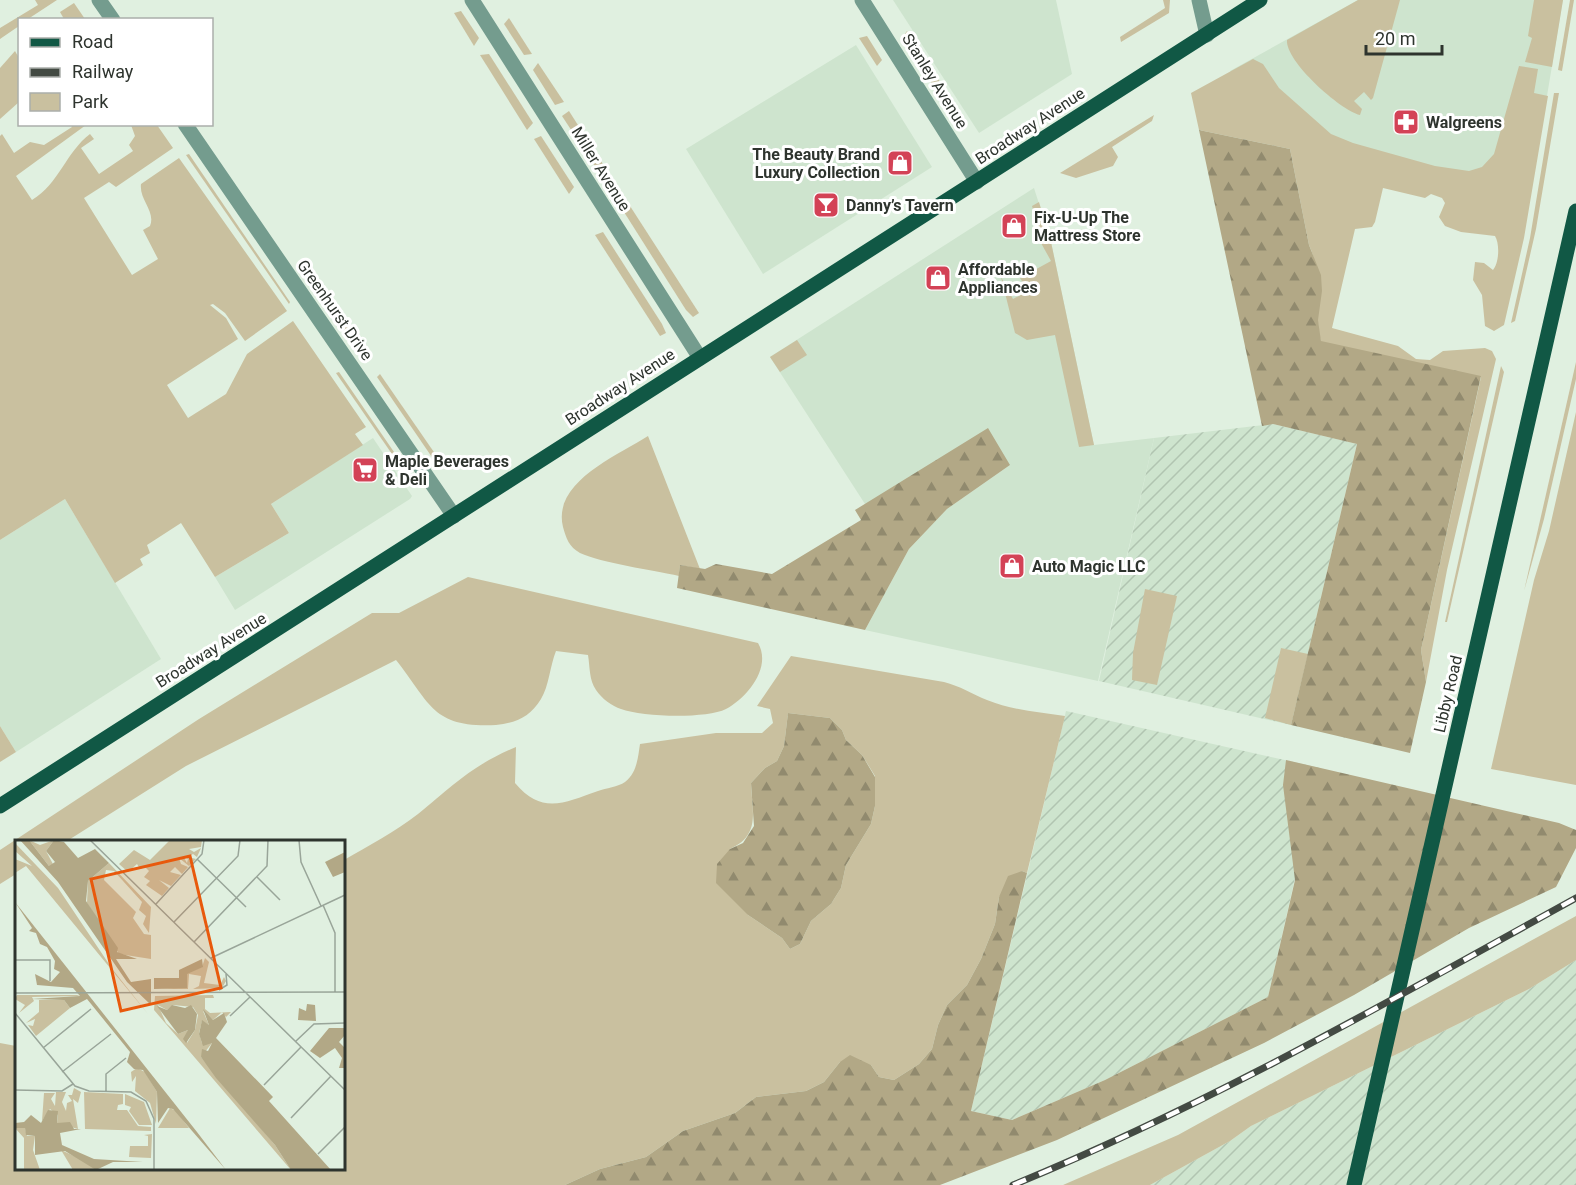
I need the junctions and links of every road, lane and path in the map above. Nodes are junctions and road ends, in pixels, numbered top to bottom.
1 (99, 0) edge
2 (472, 0) edge
3 (862, 0) edge
4 (1199, 0) edge
5 (1260, 0) edge
6 (112, 18) edge
7 (1207, 34) junction
8 (186, 126) edge
9 (977, 182) junction
10 (1576, 211) edge
11 (700, 358) junction
12 (454, 516) junction
13 (0, 806) edge
14 (1354, 1185) edge

1 - 6 street
2 - 11 street, Miller Avenue
3 - 9 street, Stanley Avenue
4 - 7 street
5 - 7 main road, Broadway Avenue
7 - 9 main road, Broadway Avenue
8 - 12 street, Greenhurst Drive
9 - 11 main road, Broadway Avenue
10 - 14 main road, Libby Road
11 - 12 main road, Broadway Avenue
12 - 13 main road, Broadway Avenue

